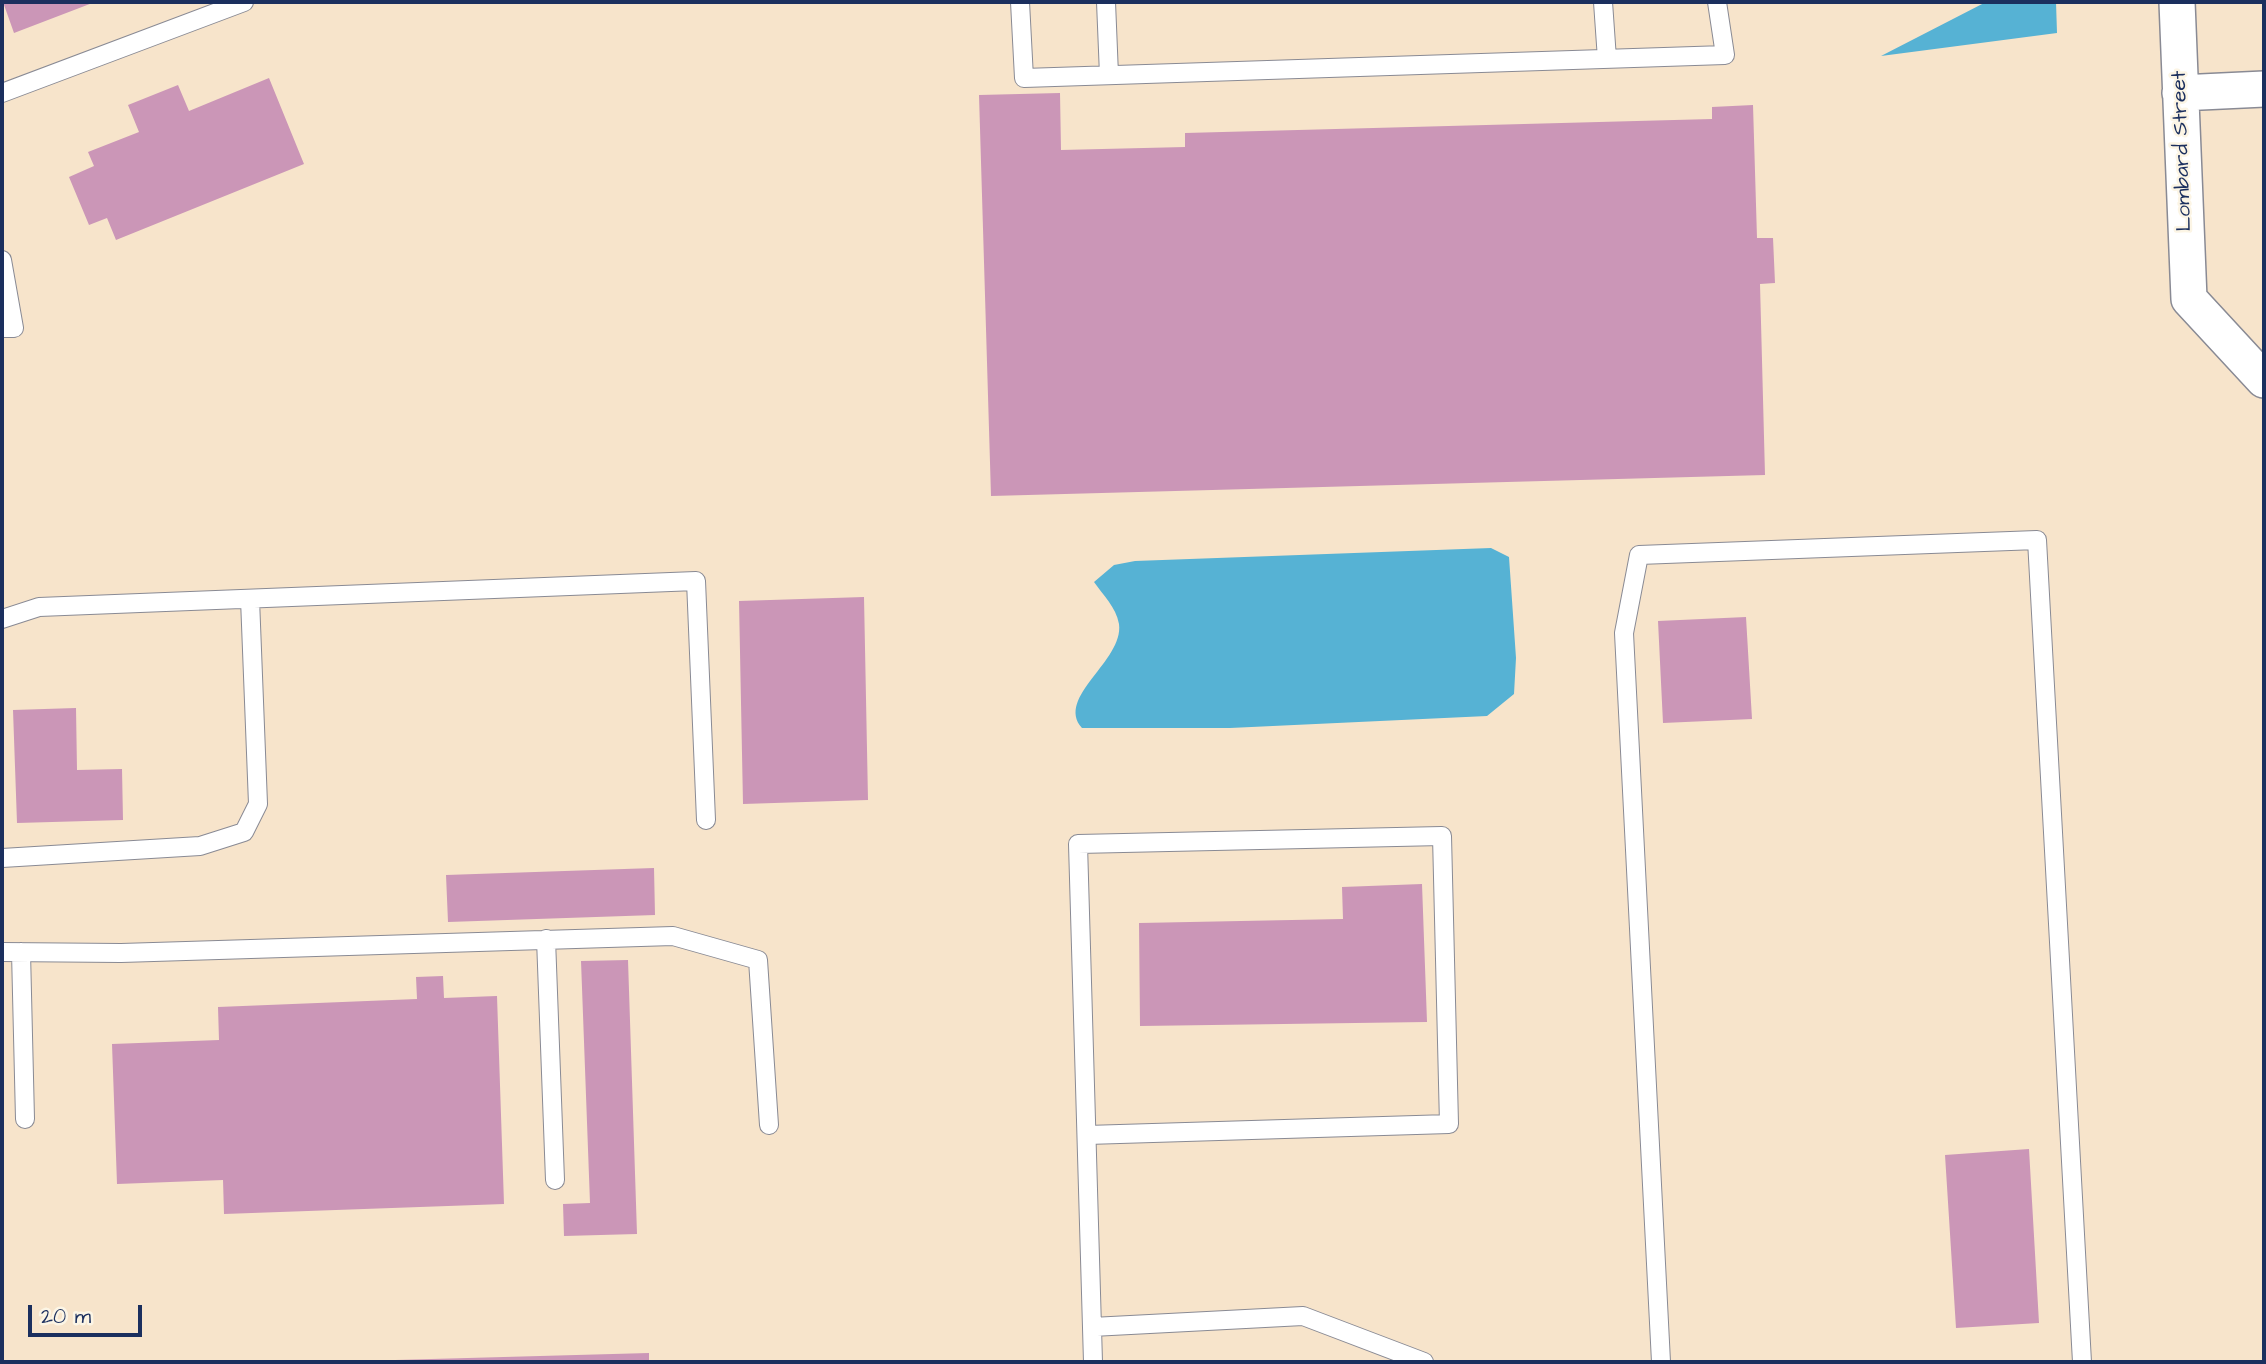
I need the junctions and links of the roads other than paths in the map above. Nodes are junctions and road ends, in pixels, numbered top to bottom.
1 (244, 2) edge
2 (1020, 2) edge
3 (1106, 2) edge
4 (1603, 2) edge
5 (1717, 2) edge
6 (2176, 2) edge
7 (1606, 59) junction
8 (1109, 75) junction
9 (2264, 89) edge
10 (2, 93) edge
11 (2180, 93) junction
12 (2, 260) edge
13 (2, 328) edge
14 (2264, 380) edge
15 (250, 599) junction
16 (2, 619) edge
17 (706, 820) dead end
18 (2, 858) edge
19 (546, 939) junction
20 (2, 952) edge
21 (21, 952) junction
22 (25, 1119) dead end
23 (769, 1125) dead end
24 (1087, 1135) junction
25 (555, 1180) dead end
26 (1092, 1327) junction
27 (1093, 1362) edge
28 (1424, 1362) edge
29 (1661, 1362) edge
30 (2082, 1362) edge

1 - 10 lane
2 - 8 lane
3 - 8 lane
4 - 7 lane
5 - 7 lane
6 - 11 street, Lombard Street
7 - 8 lane
9 - 11 street
11 - 14 street, Lombard Street
12 - 13 lane
15 - 16 lane
15 - 17 lane
15 - 18 lane
19 - 21 lane
19 - 23 lane
19 - 25 lane
20 - 21 lane
21 - 22 lane
24 - 24 lane
24 - 26 lane
26 - 27 lane
26 - 28 lane
29 - 30 lane

